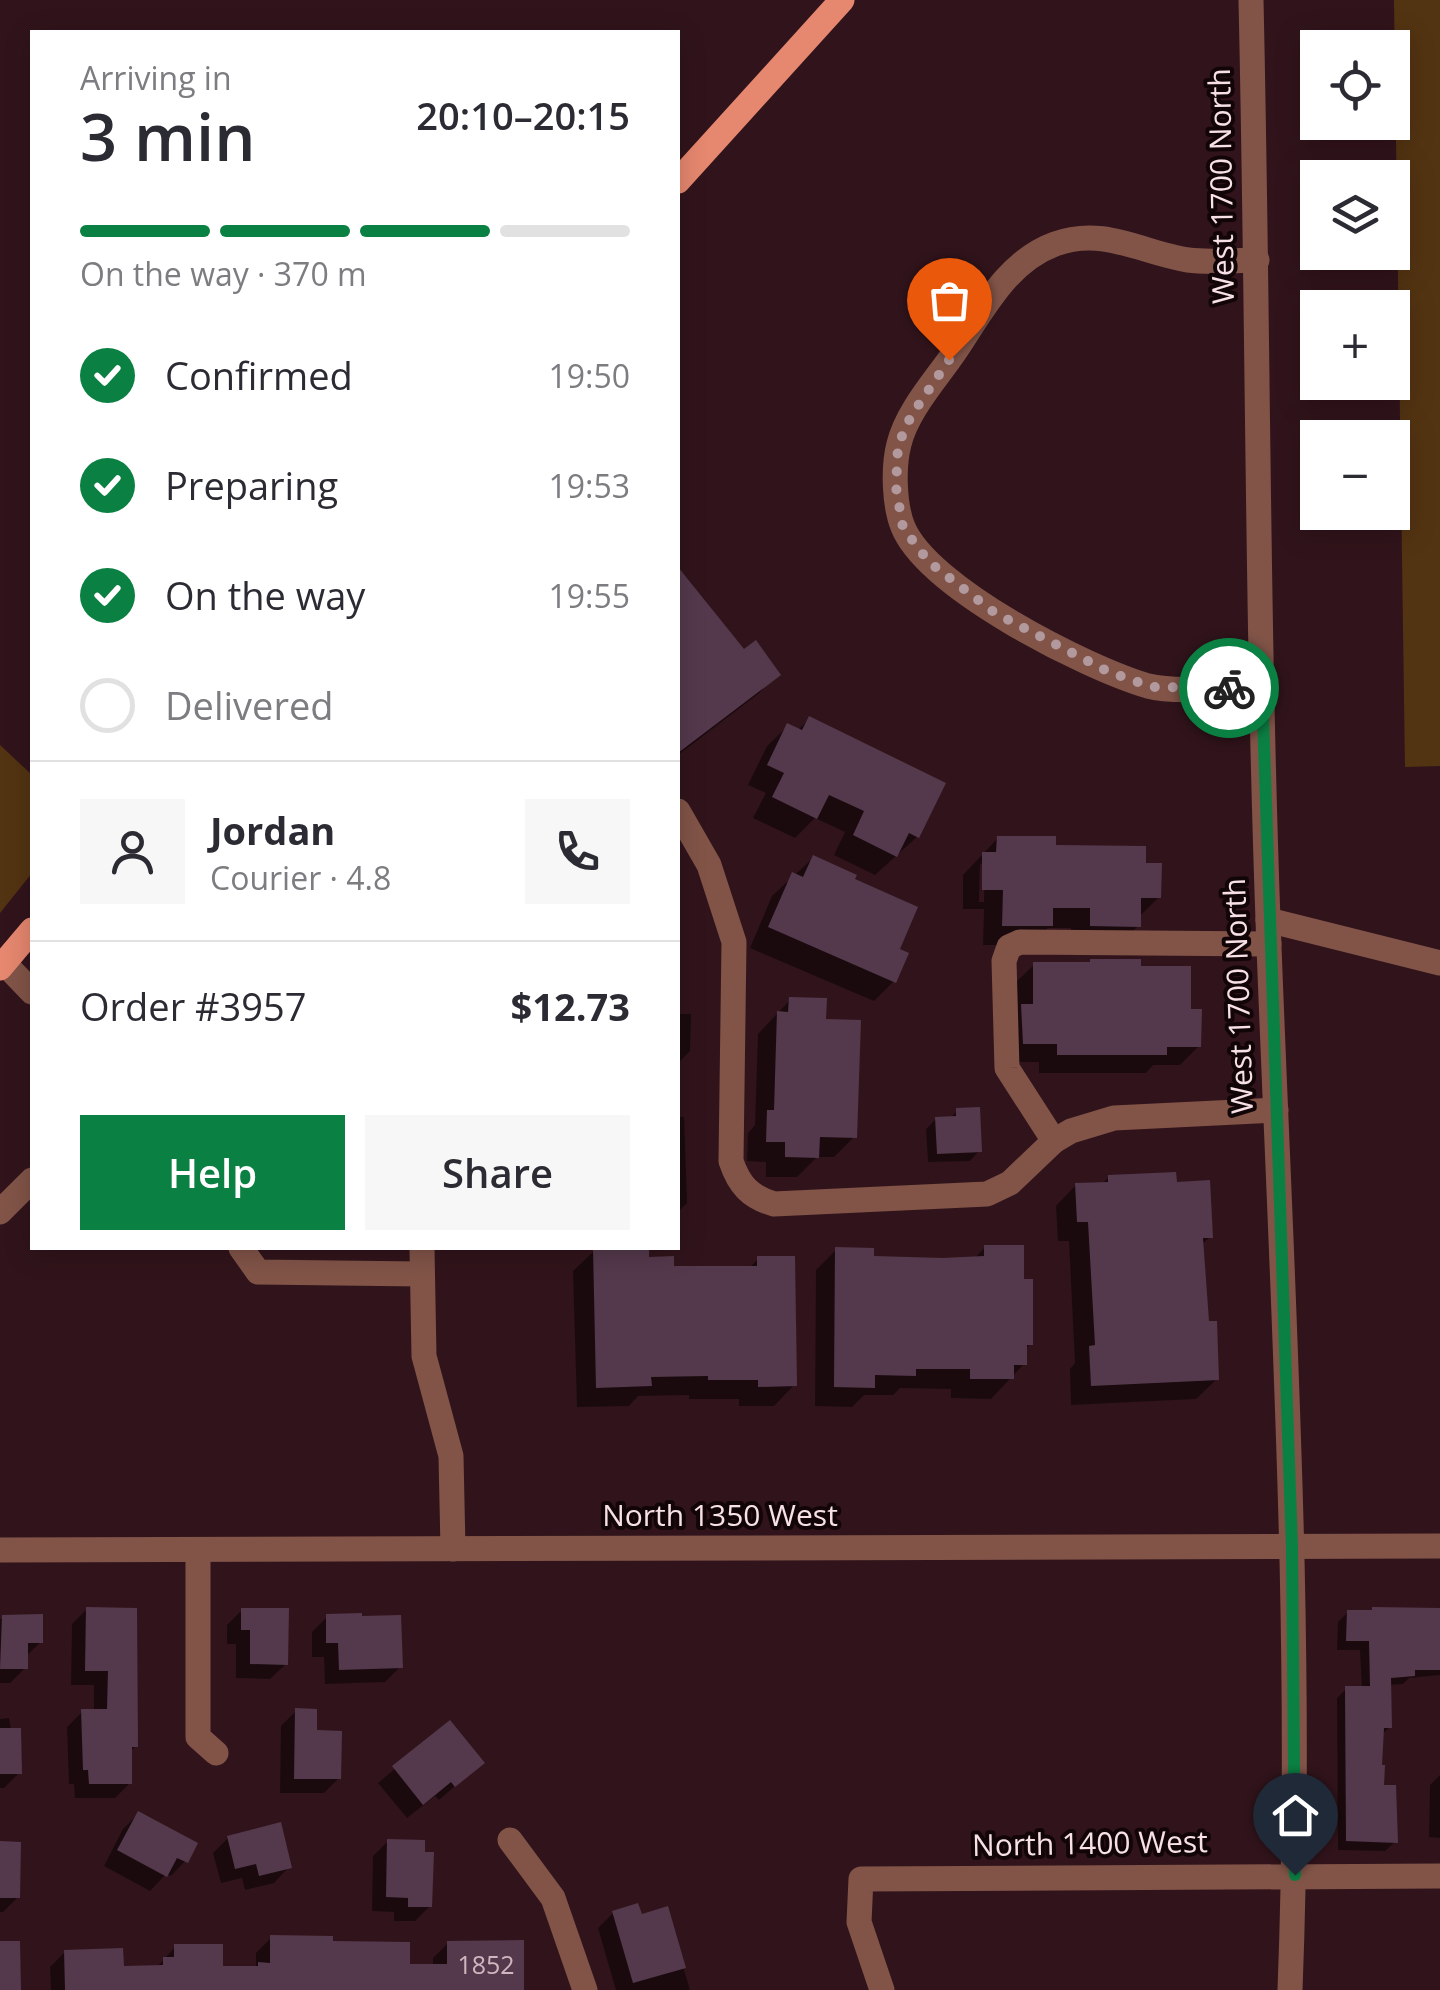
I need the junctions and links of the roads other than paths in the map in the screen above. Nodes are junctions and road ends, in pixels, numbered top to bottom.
1 (842, 0) edge
2 (1251, 0) edge
3 (680, 179) edge
4 (1257, 260) junction
5 (1262, 688) junction
6 (680, 814) edge
7 (30, 932) edge
8 (1269, 932) junction
9 (1440, 963) edge
10 (2, 966) edge
11 (30, 990) edge
12 (1276, 1110) junction
13 (1054, 1141) junction
14 (30, 1182) edge
15 (0, 1212) edge
16 (242, 1250) edge
17 (422, 1250) edge
18 (422, 1274) junction
19 (1440, 1546) edge
20 (1292, 1548) junction
21 (454, 1549) junction
22 (0, 1550) edge
23 (198, 1550) junction
24 (216, 1753) dead end
25 (510, 1840) dead end
26 (1295, 1875) junction
27 (1440, 1876) edge
28 (585, 1990) edge
29 (882, 1990) edge
30 (1290, 1990) edge

1 - 3 main road
2 - 4 street, West 1700 North
4 - 5 street, West 1700 North
4 - 5 street
5 - 8 street, West 1700 North
6 - 13 street
7 - 10 main road
8 - 9 street
8 - 12 street, West 1700 North
8 - 13 street
10 - 11 street
12 - 13 street
12 - 20 street, West 1700 North
14 - 15 street
16 - 18 street
17 - 18 street
18 - 21 street
19 - 20 street, North 1350 West
20 - 21 street, North 1350 West
20 - 26 street, West 1700 North
21 - 23 street, North 1350 West
22 - 23 street, North 1350 West
23 - 24 street
25 - 28 street
26 - 27 street, North 1400 West
26 - 29 street, North 1400 West
26 - 30 street, West 1700 North

